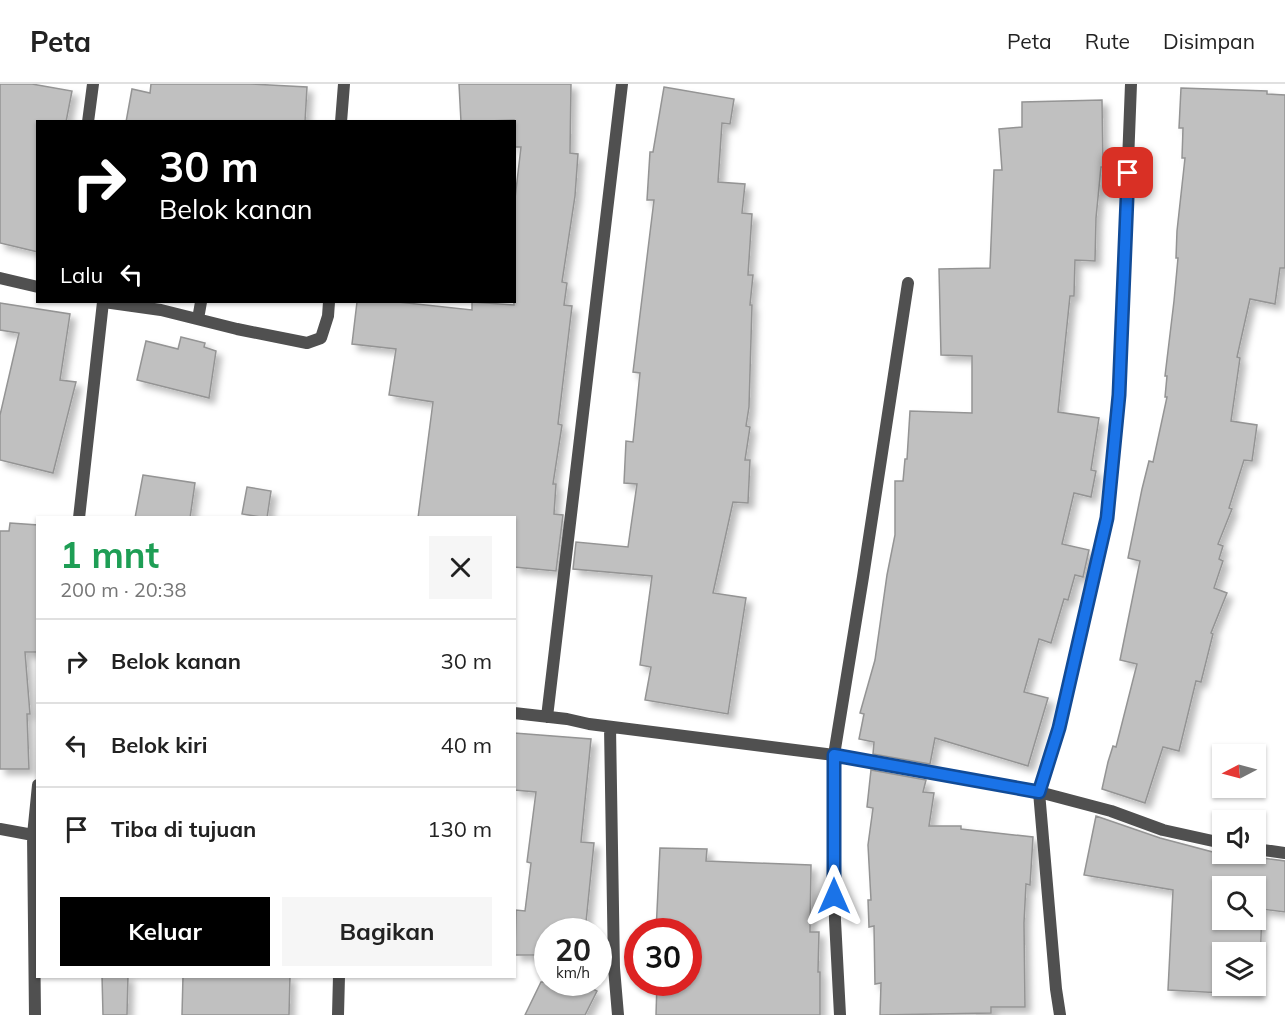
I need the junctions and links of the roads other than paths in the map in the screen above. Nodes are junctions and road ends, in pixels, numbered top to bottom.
1 (93, 84) edge
2 (344, 84) edge
3 (622, 84) edge
4 (1131, 84) edge
5 (88, 120) edge
6 (340, 120) edge
7 (0, 279) edge
8 (908, 283) dead end
9 (36, 287) edge
10 (104, 303) edge
11 (111, 303) edge
12 (201, 303) edge
13 (329, 303) edge
14 (198, 320) junction
15 (79, 516) edge
16 (516, 713) edge
17 (547, 717) junction
18 (610, 727) junction
19 (834, 755) junction
20 (1039, 792) junction
21 (36, 805) edge
22 (0, 829) edge
23 (33, 835) junction
24 (1212, 841) edge
25 (1266, 850) edge
26 (1285, 853) edge
27 (339, 978) edge
28 (35, 1015) edge
29 (338, 1015) edge
30 (618, 1015) edge
31 (840, 1015) edge
32 (1060, 1015) edge

1 - 5 street
2 - 6 street
3 - 17 street
4 - 20 street
7 - 9 street
8 - 19 street
10 - 15 street
11 - 14 street
12 - 14 street
13 - 14 street
16 - 17 street
17 - 18 street
18 - 19 street
18 - 30 street
19 - 20 street
19 - 31 street
20 - 24 street
20 - 32 street
21 - 23 street
22 - 23 street
23 - 28 street
25 - 26 street
27 - 29 street

